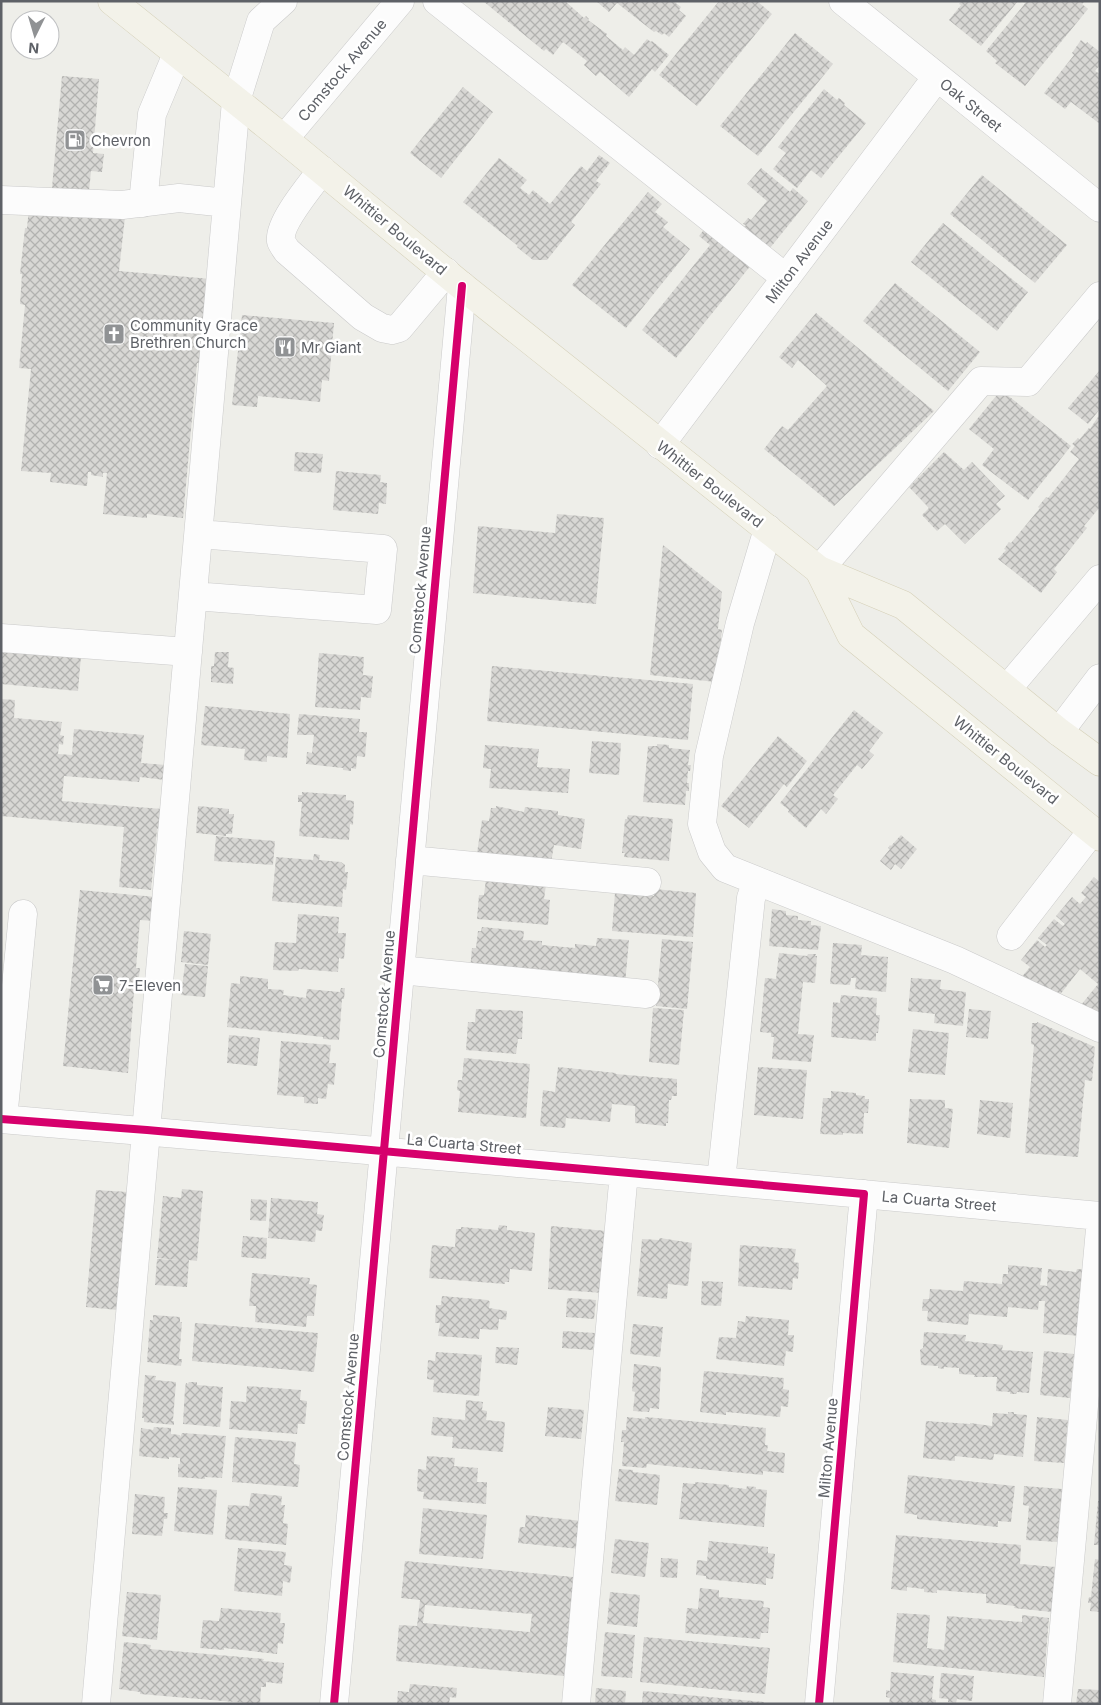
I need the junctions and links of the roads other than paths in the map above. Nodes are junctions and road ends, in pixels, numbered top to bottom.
1 (112, 1) edge
2 (283, 1) edge
3 (400, 1) edge
4 (437, 1) edge
5 (843, 1) edge
6 (177, 54) junction
7 (937, 77) junction
8 (236, 101) junction
9 (284, 139) junction
10 (322, 170) junction
11 (1, 200) edge
12 (143, 203) junction
13 (227, 203) junction
14 (1100, 208) edge
15 (786, 278) junction
16 (454, 279) junction
17 (1100, 296) edge
18 (660, 444) junction
19 (768, 529) junction
20 (199, 534) junction
21 (819, 570) junction
22 (1100, 579) edge
23 (193, 596) junction
24 (1, 638) edge
25 (188, 652) junction
26 (1100, 678) edge
27 (1007, 689) junction
28 (1059, 732) junction
29 (1100, 762) edge
30 (1096, 834) edge
31 (410, 860) junction
32 (757, 880) junction
33 (646, 882) dead end
34 (23, 914) dead end
35 (1010, 936) dead end
36 (400, 970) junction
37 (9, 976) edge
38 (646, 994) dead end
39 (1100, 1028) edge
40 (2, 1119) edge
41 (147, 1130) junction
42 (384, 1151) junction
43 (624, 1172) junction
44 (721, 1181) junction
45 (864, 1194) junction
46 (1100, 1216) edge
47 (1100, 1229) edge
48 (96, 1704) edge
49 (334, 1704) edge
50 (576, 1704) edge
51 (819, 1704) edge
52 (1058, 1704) edge

1 - 6 main road, Whittier Boulevard
2 - 8 street
3 - 9 street, Comstock Avenue
4 - 15 street
5 - 7 street, Oak Street
6 - 8 main road, Whittier Boulevard
6 - 12 street
7 - 14 street, Oak Street
7 - 15 street, Milton Avenue
8 - 9 main road, Whittier Boulevard
8 - 13 street
9 - 10 main road, Whittier Boulevard
10 - 16 main road, Whittier Boulevard
10 - 16 street
11 - 12 street
12 - 13 street
13 - 20 street
15 - 18 street, Milton Avenue
16 - 18 main road, Whittier Boulevard
16 - 31 street, Comstock Avenue
17 - 21 street
18 - 19 main road, Whittier Boulevard
19 - 21 main road, Whittier Boulevard
19 - 32 street
20 - 23 street
20 - 23 street
21 - 27 main road, Whittier Boulevard
21 - 30 main road, Whittier Boulevard
22 - 27 street
23 - 25 street
24 - 25 street
25 - 41 street
26 - 28 street
27 - 28 main road, Whittier Boulevard
28 - 29 main road, Whittier Boulevard
30 - 35 street
31 - 33 street
31 - 36 street, Comstock Avenue
32 - 39 street
32 - 44 street
34 - 37 street
36 - 38 street
36 - 42 street, Comstock Avenue
37 - 40 street
40 - 41 street, La Cuarta Street
41 - 42 street, La Cuarta Street
41 - 48 street
42 - 43 street, La Cuarta Street
42 - 49 street, Comstock Avenue
43 - 44 street, La Cuarta Street
43 - 50 street
44 - 45 street, La Cuarta Street
45 - 46 street, La Cuarta Street
45 - 51 street, Milton Avenue
47 - 52 street

